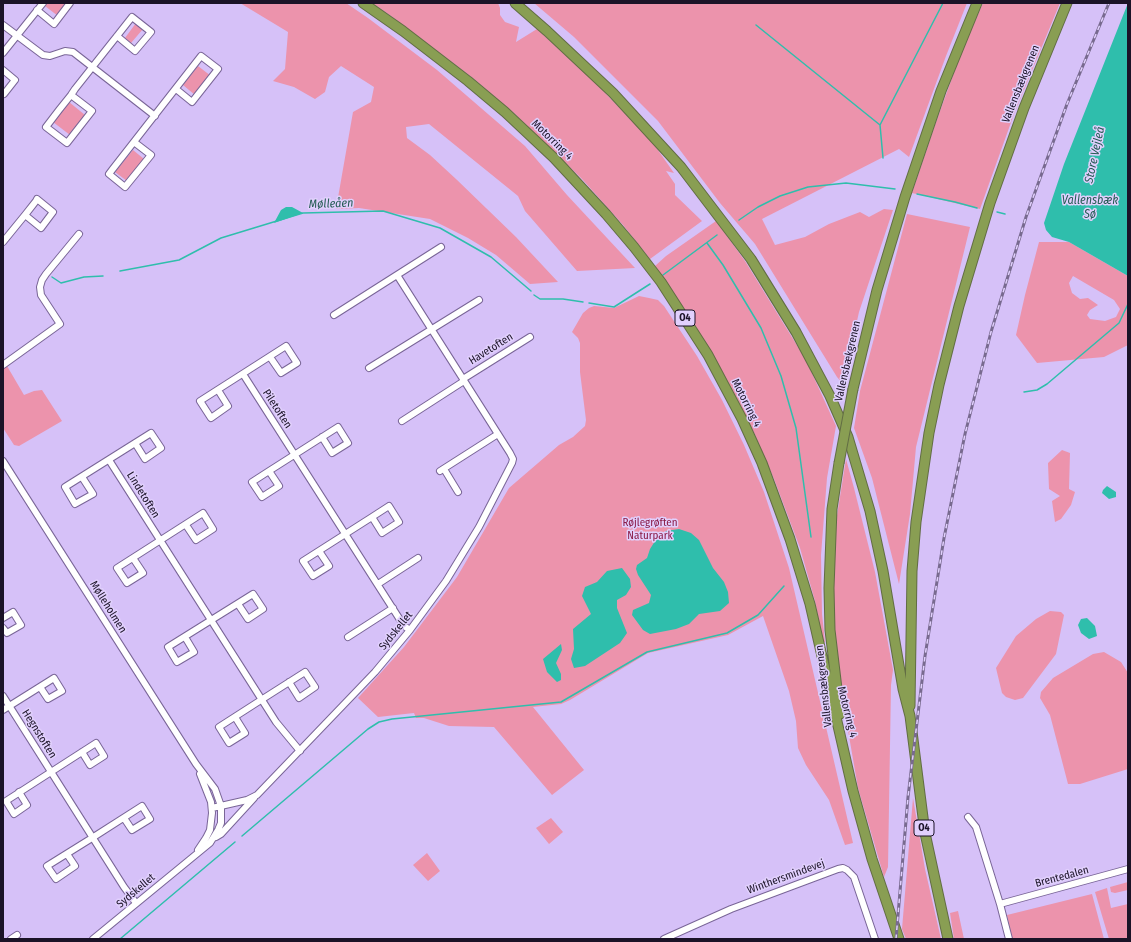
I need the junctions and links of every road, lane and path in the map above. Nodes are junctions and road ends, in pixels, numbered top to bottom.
1 (43, 3) edge
2 (70, 3) edge
3 (363, 3) edge
4 (515, 3) edge
5 (977, 3) edge
6 (1068, 3) edge
7 (37, 10) junction
8 (3, 25) edge
9 (17, 36) junction
10 (117, 36) junction
11 (3, 53) edge
12 (92, 67) junction
13 (3, 70) edge
14 (176, 90) junction
15 (3, 93) edge
16 (71, 95) junction
17 (155, 116) junction
18 (134, 142) junction
19 (25, 215) junction
20 (79, 234) dead end
21 (3, 242) edge
22 (441, 248) dead end
23 (397, 275) junction
24 (478, 300) dead end
25 (334, 315) dead end
26 (431, 330) junction
27 (530, 336) dead end
28 (270, 356) junction
29 (3, 364) edge
30 (370, 368) dead end
31 (243, 374) junction
32 (464, 380) junction
33 (218, 390) junction
34 (402, 421) dead end
35 (498, 434) junction
36 (322, 437) junction
37 (135, 443) dead end
38 (510, 453) joint
39 (295, 454) junction
40 (109, 460) junction
41 (3, 461) edge
42 (269, 471) junction
43 (82, 477) junction
44 (458, 492) dead end
45 (372, 517) junction
46 (186, 524) junction
47 (346, 534) junction
48 (160, 541) junction
49 (319, 551) dead end
50 (134, 558) dead end
51 (418, 558) dead end
52 (378, 584) junction
53 (238, 604) dead end
54 (393, 608) junction
55 (3, 618) edge
56 (211, 621) junction
57 (3, 628) edge
58 (410, 630) junction
59 (185, 637) dead end
60 (348, 637) dead end
61 (289, 682) dead end
62 (40, 687) dead end
63 (3, 696) edge
64 (261, 700) junction
65 (10, 706) junction
66 (3, 710) edge
67 (910, 716) junction
68 (235, 717) junction
69 (842, 741) junction
70 (300, 751) junction
71 (82, 752) dead end
72 (196, 764) junction
73 (51, 772) junction
74 (19, 792) dead end
75 (257, 795) junction
76 (221, 806) junction
77 (212, 808) junction
78 (968, 817) dead end
79 (124, 818) dead end
80 (92, 838) junction
81 (214, 838) junction
82 (67, 854) junction
83 (191, 858) junction
84 (1128, 869) edge
85 (136, 903) junction
86 (1000, 904) junction
87 (93, 939) edge
88 (664, 939) edge
89 (875, 939) edge
90 (899, 939) edge
91 (948, 939) edge
92 (1009, 939) edge

1 - 7 street
2 - 7 street
3 - 69 highway, Motorring 4 / O4
4 - 67 highway, O4
5 - 69 highway, Vallensbækgrenen, bridge
6 - 67 highway, Vallensbækgrenen
7 - 9 street
8 - 9 street
9 - 11 street
9 - 12 street
10 - 10 street
10 - 12 street
12 - 16 street
12 - 17 street
13 - 15 street
14 - 14 street
14 - 17 street
16 - 16 street
17 - 18 street
18 - 18 street
19 - 19 street
19 - 21 street
20 - 29 street
22 - 23 street
23 - 25 street
23 - 26 street, Havetoften
24 - 26 street
26 - 30 street
26 - 32 street, Havetoften
27 - 32 street, Havetoften
28 - 28 street
28 - 31 street
31 - 33 street
31 - 39 street, Piletoften
32 - 34 street, Havetoften
32 - 35 street, Havetoften
33 - 33 street
35 - 38 street, Havetoften
35 - 44 street
36 - 36 street
36 - 39 street
37 - 40 street
38 - 58 street, Sydskellet
39 - 42 street
39 - 47 street, Piletoften
40 - 43 street
40 - 48 street, Lindetoften
41 - 72 street, Mølleholmen
42 - 42 street
43 - 43 street
45 - 45 street
45 - 47 street
46 - 46 street
46 - 48 street
47 - 49 street
47 - 52 street, Piletoften
48 - 50 street
48 - 56 street, Lindetoften
51 - 52 street
52 - 54 street, Piletoften
53 - 56 street
54 - 58 street, Piletoften
54 - 60 street
55 - 57 street
56 - 59 street
56 - 64 street, Lindetoften
58 - 70 street, Sydskellet
61 - 64 street
62 - 65 street, Hegnstoften
63 - 65 street, Hegnstoften
64 - 68 street
64 - 70 street, Lindetoften
65 - 66 street, Hegnstoften
65 - 73 street, Hegnstoften
67 - 91 highway, O4
68 - 68 street
69 - 90 highway, Motorring 4 / O4
70 - 75 street, Sydskellet
71 - 73 street, Hegnstoften
72 - 76 street, Mølleholmen
72 - 77 street, Mølleholmen
73 - 74 street, Hegnstoften
73 - 80 street, Hegnstoften
75 - 76 street, Sydskellet
75 - 81 street, Sydskellet
76 - 77 street, Sydskellet
76 - 81 street, Sydskellet
77 - 83 street, Sydskellet
78 - 86 street
79 - 80 street
80 - 82 street
80 - 85 street, Hegnstoften
81 - 83 street, Sydskellet
82 - 82 street
83 - 85 street, Sydskellet
84 - 86 street, Brentedalen
85 - 87 street, Sydskellet
86 - 92 street
88 - 89 street, Winthersmindevej

